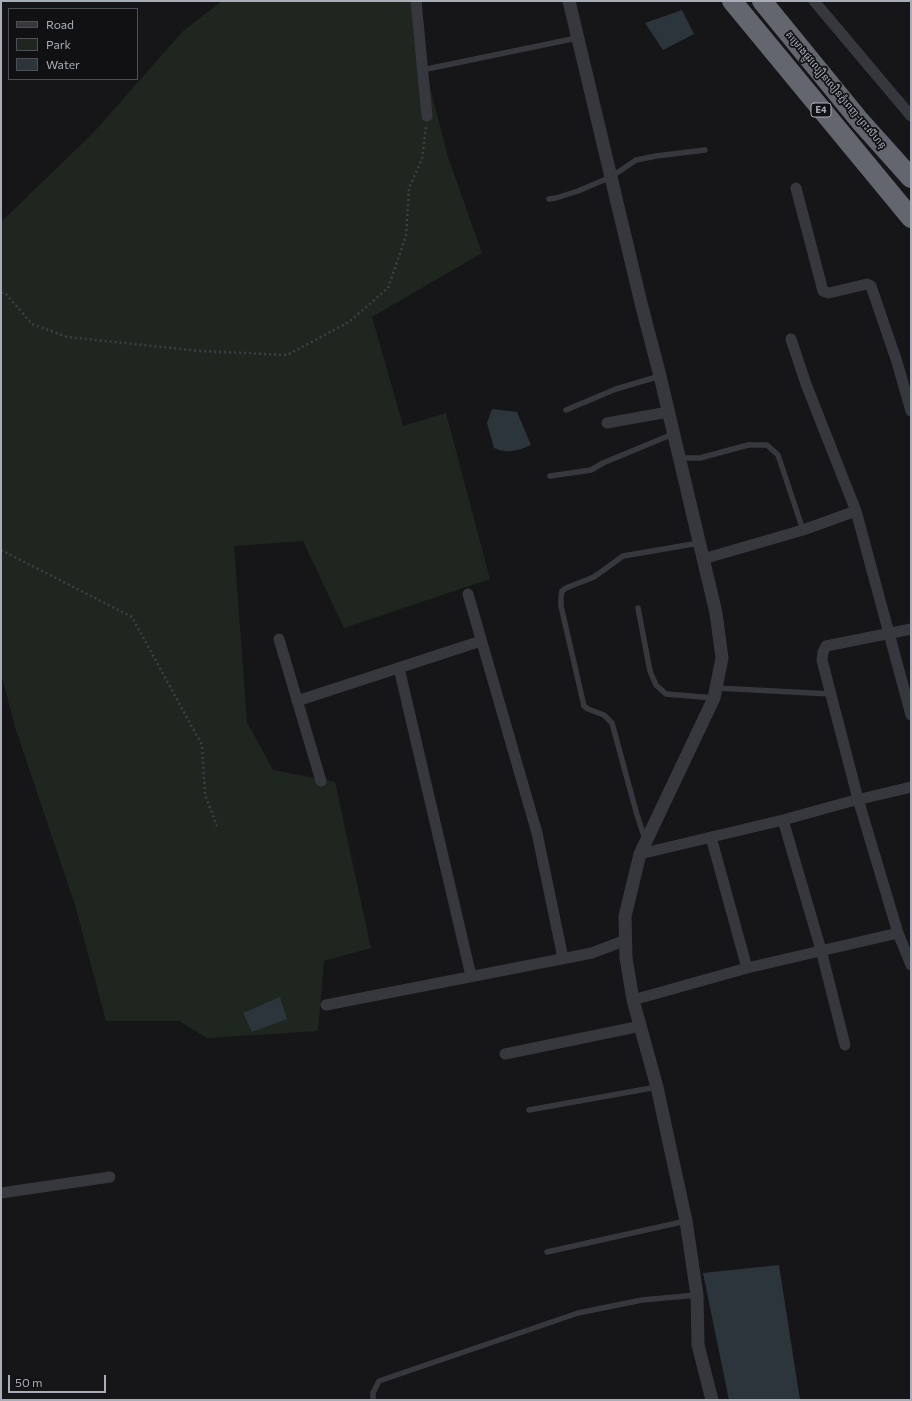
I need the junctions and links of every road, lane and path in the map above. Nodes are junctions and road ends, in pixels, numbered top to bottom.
1 (416, 1) edge
2 (569, 1) edge
3 (732, 1) edge
4 (762, 1) edge
5 (814, 1) edge
6 (578, 38) junction
7 (422, 70) junction
8 (427, 116) joint
9 (911, 116) edge
10 (705, 150) dead end
11 (611, 176) junction
12 (911, 178) edge
13 (796, 188) dead end
14 (548, 199) dead end
15 (911, 218) edge
16 (1, 293) edge
17 (791, 338) dead end
18 (660, 376) junction
19 (566, 410) dead end
20 (668, 412) junction
21 (911, 412) edge
22 (607, 423) dead end
23 (673, 434) junction
24 (678, 458) junction
25 (550, 476) dead end
26 (856, 511) junction
27 (803, 530) junction
28 (699, 543) junction
29 (1, 550) edge
30 (703, 559) junction
31 (468, 594) dead end
32 (638, 608) dead end
33 (911, 629) edge
34 (890, 634) junction
35 (279, 639) dead end
36 (481, 641) junction
37 (399, 668) junction
38 (715, 693) junction
39 (831, 694) junction
40 (297, 701) junction
41 (911, 715) edge
42 (321, 781) dead end
43 (911, 787) edge
44 (858, 799) junction
45 (783, 820) junction
46 (217, 826) dead end
47 (711, 837) junction
48 (646, 842) junction
49 (640, 854) junction
50 (898, 933) junction
51 (626, 940) junction
52 (821, 950) junction
53 (563, 958) junction
54 (911, 965) edge
55 (747, 968) junction
56 (471, 976) junction
57 (633, 1000) junction
58 (326, 1005) dead end
59 (641, 1026) junction
60 (845, 1045) dead end
61 (505, 1054) dead end
62 (656, 1087) junction
63 (529, 1110) dead end
64 (110, 1177) dead end
65 (1, 1193) edge
66 (686, 1221) junction
67 (547, 1252) dead end
68 (697, 1295) junction
69 (373, 1400) edge
70 (712, 1400) edge

1 - 7 street
2 - 6 street
3 - 15 highway, E4
4 - 12 highway, គម្រោងផ្លូវល្បឿនលឿនភ្នំពេញ-ព្រះសីហនុ / E4
5 - 9 street
6 - 7 lane
6 - 11 street
7 - 8 street
8 - 16 path
10 - 11 lane
11 - 14 lane
11 - 18 street
13 - 21 street
17 - 26 street
18 - 19 lane
18 - 20 street
20 - 22 street
20 - 23 street
23 - 24 street
23 - 25 lane
24 - 27 lane
24 - 28 street
26 - 27 street
26 - 34 street
27 - 30 street
28 - 30 street
28 - 48 lane
29 - 46 path
30 - 38 street
31 - 36 street
32 - 38 lane
33 - 34 street
34 - 39 street
34 - 41 street
35 - 40 street
36 - 37 street
36 - 53 street
37 - 40 street
37 - 56 street
38 - 39 lane
38 - 48 street
39 - 44 street
40 - 42 street
43 - 44 street
44 - 45 street
44 - 50 street
45 - 47 street
45 - 52 street
47 - 49 street
47 - 55 street
48 - 49 street
49 - 51 street
50 - 52 street
50 - 54 street
51 - 53 street
51 - 57 street
52 - 55 street
52 - 60 street
53 - 56 street
55 - 57 street
56 - 58 street
57 - 59 street
59 - 61 street
59 - 62 street
62 - 63 lane
62 - 66 street
64 - 65 street
66 - 67 lane
66 - 68 street
68 - 69 lane
68 - 70 street

